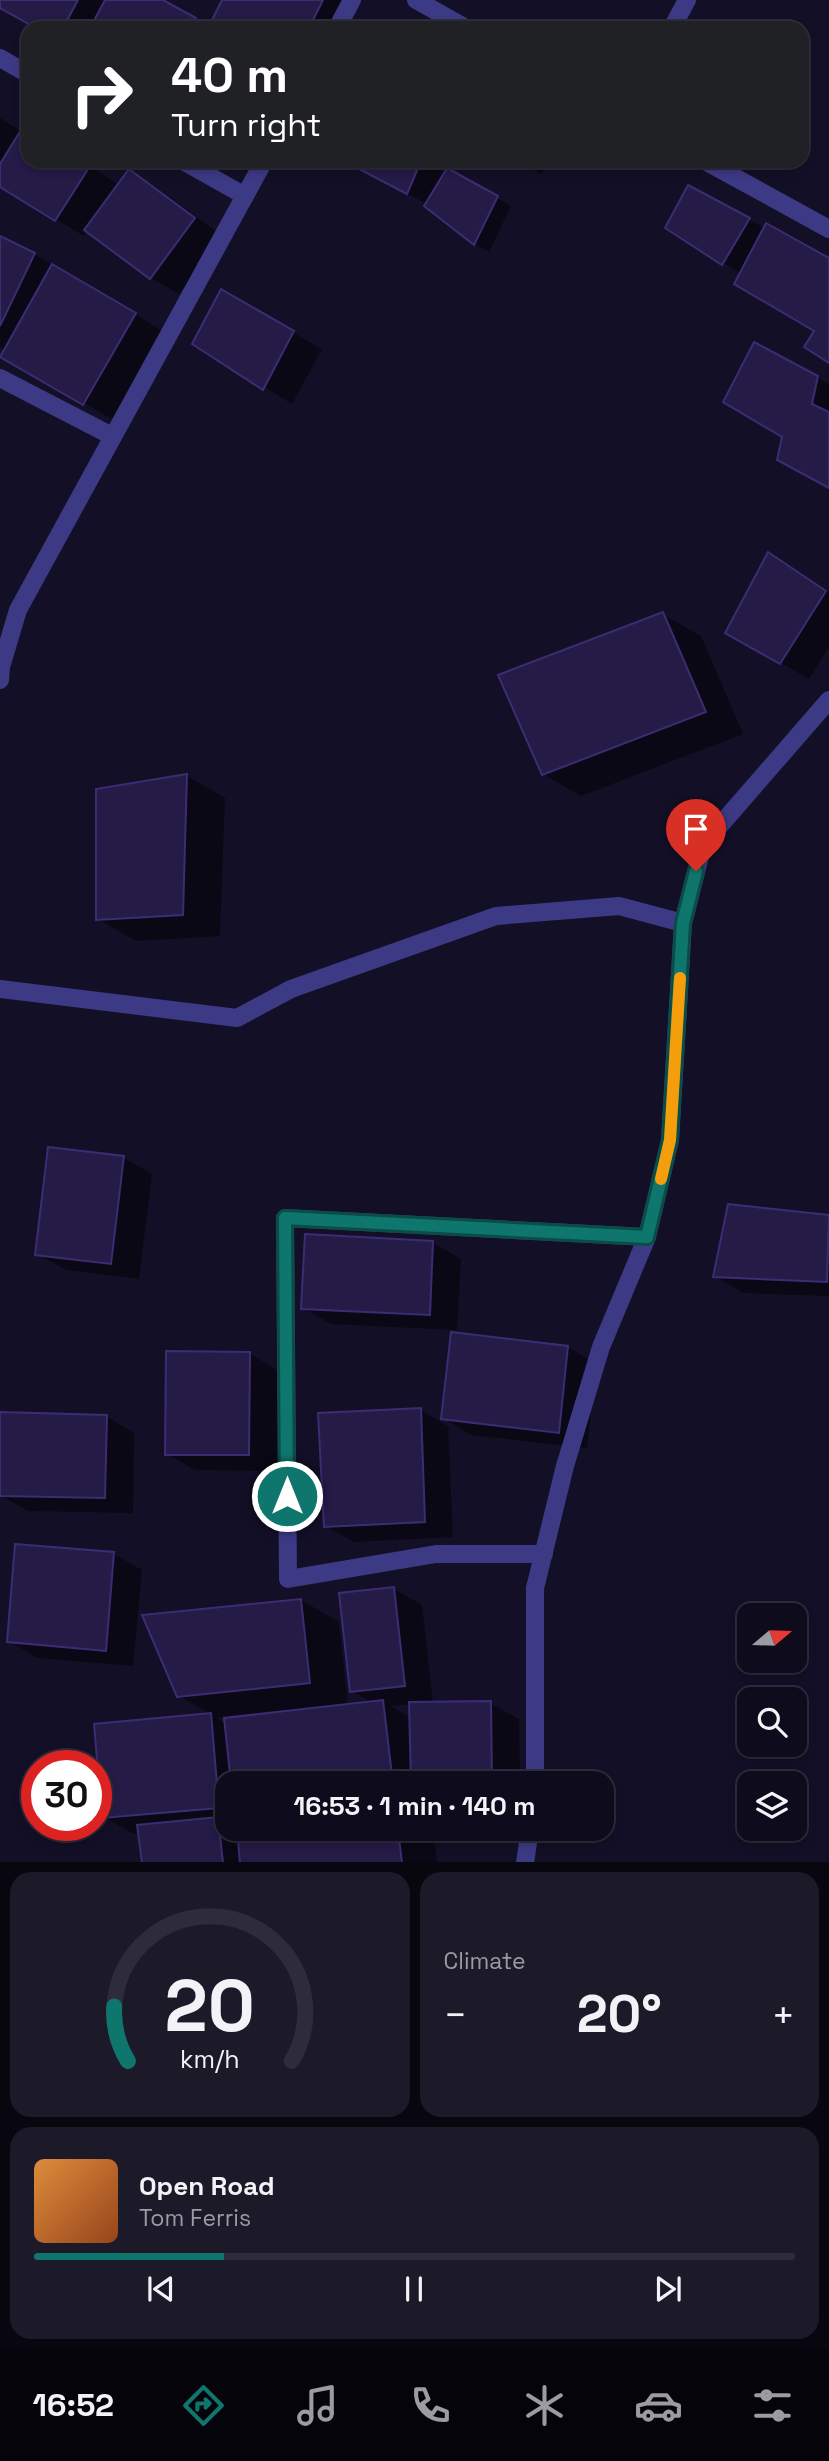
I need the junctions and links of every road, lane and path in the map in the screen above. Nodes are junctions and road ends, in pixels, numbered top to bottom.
1 (352, 0) edge
2 (416, 0) edge
3 (687, 0) edge
4 (341, 21) edge
5 (454, 21) edge
6 (676, 21) edge
7 (0, 58) edge
8 (21, 70) edge
9 (195, 168) edge
10 (260, 168) edge
11 (718, 168) edge
12 (245, 196) junction
13 (829, 229) edge
14 (0, 378) edge
15 (112, 436) junction
16 (0, 671) edge
17 (829, 700) edge
18 (683, 923) junction
19 (0, 989) edge
20 (647, 1237) junction
21 (544, 1554) junction
22 (535, 1771) edge
23 (528, 1841) edge
24 (525, 1862) edge

1 - 4 street
2 - 5 street
3 - 6 street
7 - 8 street
9 - 12 street
10 - 12 street
11 - 13 street
12 - 15 street
14 - 15 street
15 - 16 street
17 - 18 street
18 - 19 street
18 - 20 street
20 - 21 street
20 - 21 street
21 - 22 street
23 - 24 street

